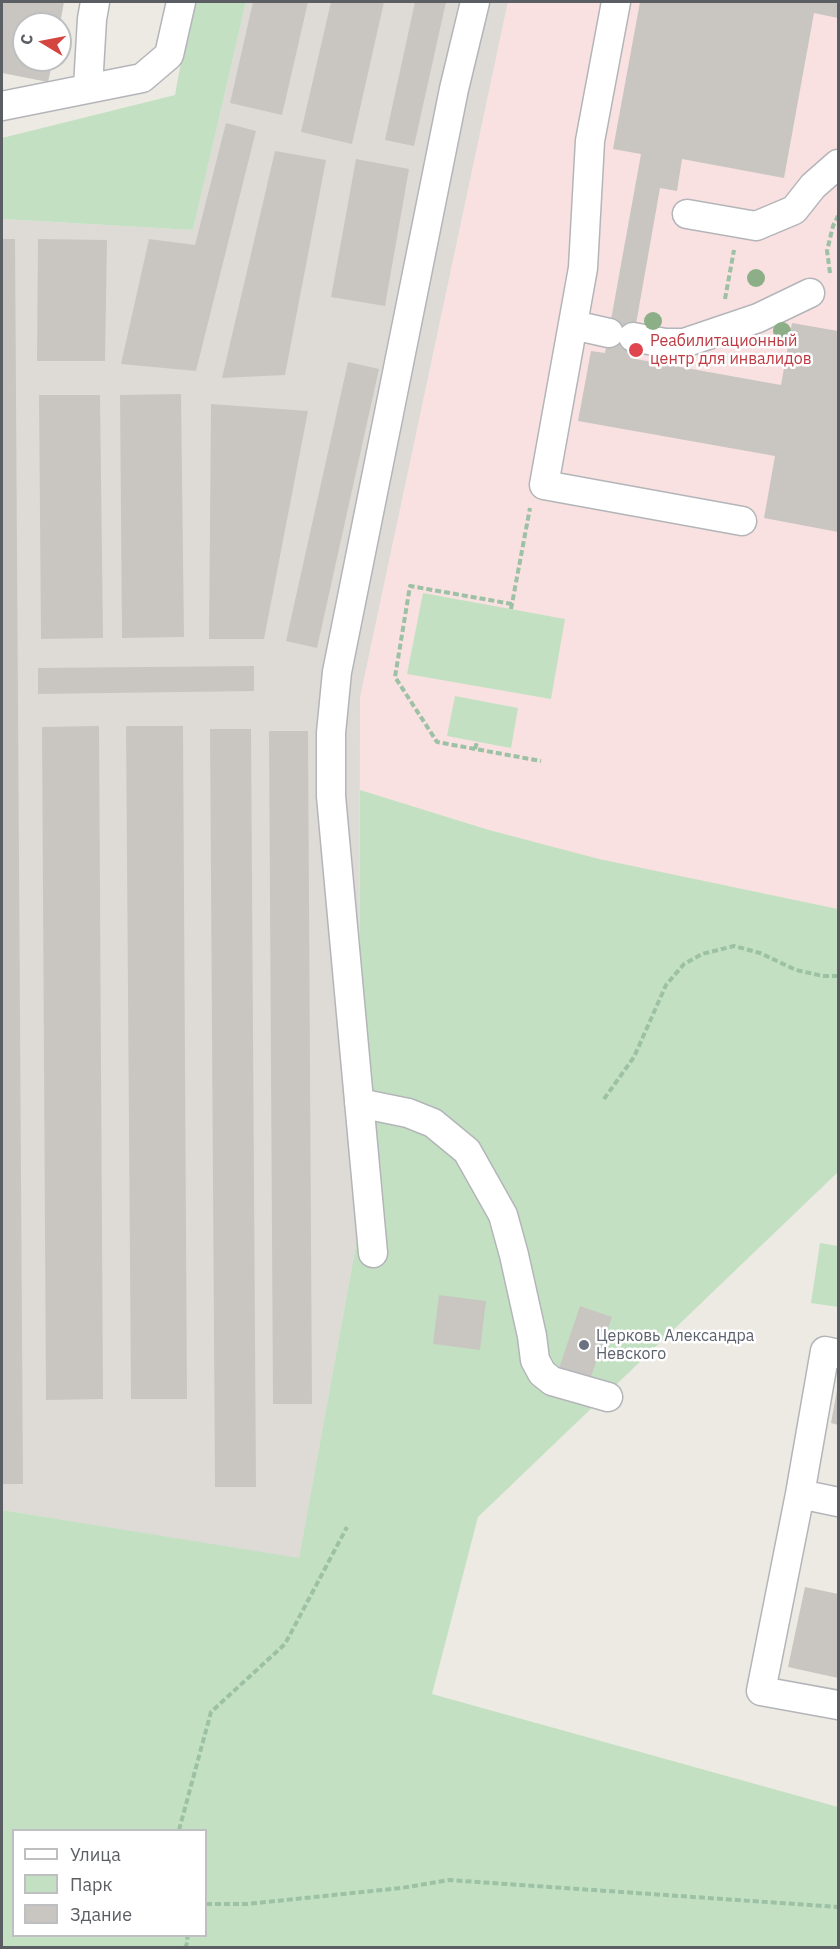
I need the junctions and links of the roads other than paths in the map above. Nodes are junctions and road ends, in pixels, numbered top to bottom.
1 (95, 2) edge
2 (181, 2) edge
3 (474, 2) edge
4 (616, 2) edge
5 (88, 87) junction
6 (2, 106) edge
7 (838, 164) edge
8 (687, 214) dead end
9 (821, 287) road end
10 (573, 325) junction
11 (742, 521) dead end
12 (359, 1103) junction
13 (373, 1253) dead end
14 (838, 1354) edge
15 (608, 1397) dead end
16 (800, 1494) junction
17 (838, 1502) edge
18 (838, 1705) edge

1 - 5 street
2 - 5 street
3 - 12 street
4 - 10 street
5 - 6 street
7 - 8 street
9 - 10 street
10 - 11 street
12 - 13 street
12 - 15 street
14 - 16 street
16 - 17 street
16 - 18 street

